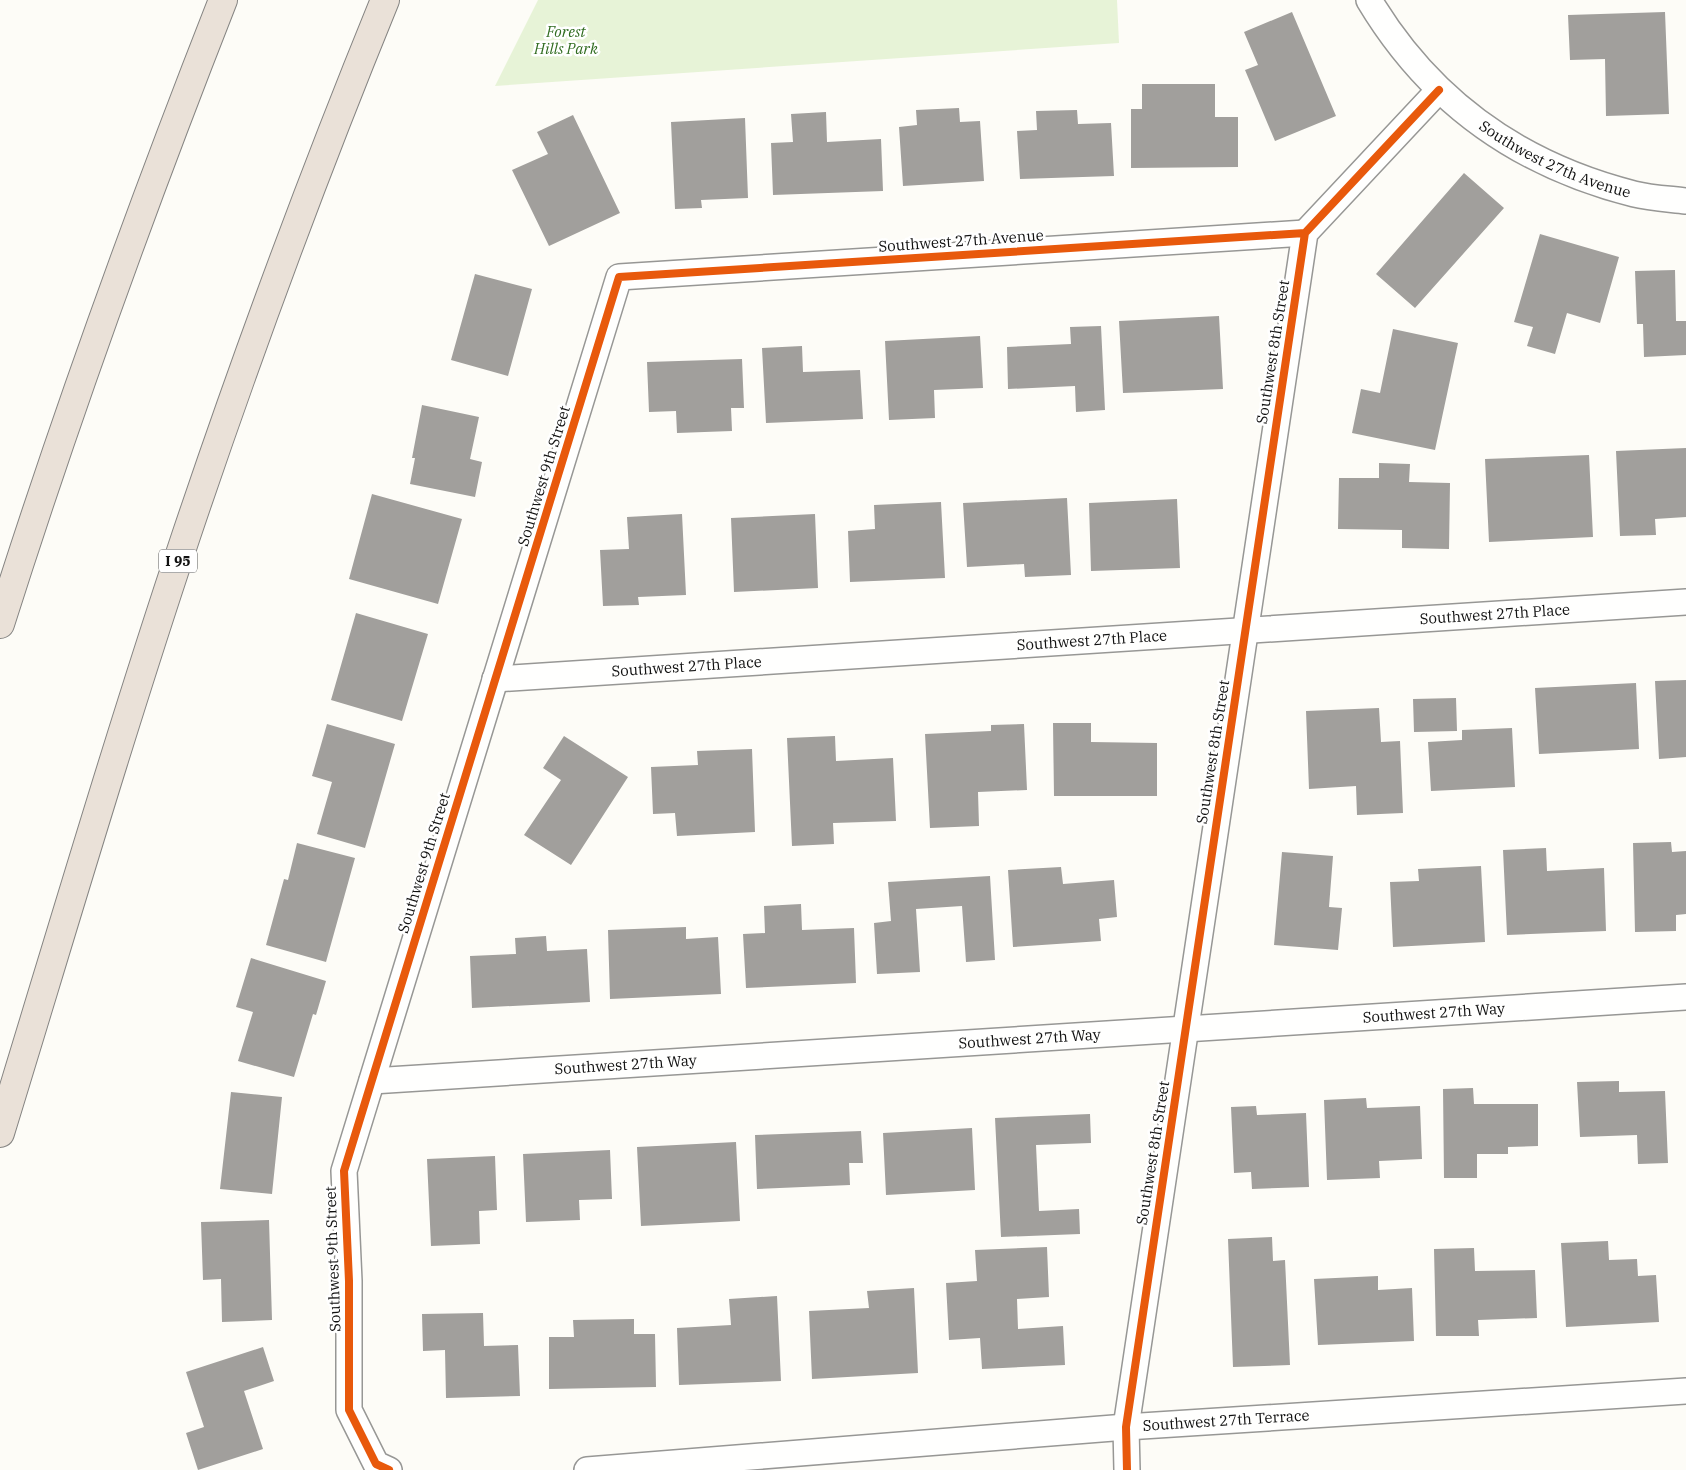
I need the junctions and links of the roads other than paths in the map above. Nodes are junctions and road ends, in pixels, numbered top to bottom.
1 (223, 0) edge
2 (385, 0) edge
3 (1369, 0) edge
4 (1439, 90) junction
5 (1686, 201) edge
6 (1305, 233) junction
7 (619, 277) joint
8 (1686, 602) edge
9 (0, 624) edge
10 (1245, 631) junction
11 (496, 679) junction
12 (1686, 997) edge
13 (1185, 1029) junction
14 (372, 1081) junction
15 (0, 1133) edge
16 (1686, 1391) edge
17 (1126, 1427) junction
18 (383, 1467) edge
19 (587, 1470) edge
20 (1127, 1470) edge

1 - 9 highway
2 - 15 highway, I 95
3 - 4 street
4 - 5 street, Southwest 27th Avenue
4 - 6 street
6 - 7 street, Southwest 27th Avenue
6 - 10 street, Southwest 8th Street
7 - 11 street, Southwest 9th Street
8 - 10 street, Southwest 27th Place
10 - 11 street, Southwest 27th Place
10 - 13 street, Southwest 8th Street
11 - 14 street, Southwest 9th Street
12 - 13 street, Southwest 27th Way
13 - 14 street, Southwest 27th Way
13 - 17 street, Southwest 8th Street
14 - 18 street, Southwest 9th Street
16 - 17 street, Southwest 27th Terrace
17 - 19 street, Southwest 27th Terrace
17 - 20 street, Southwest 8th Street

